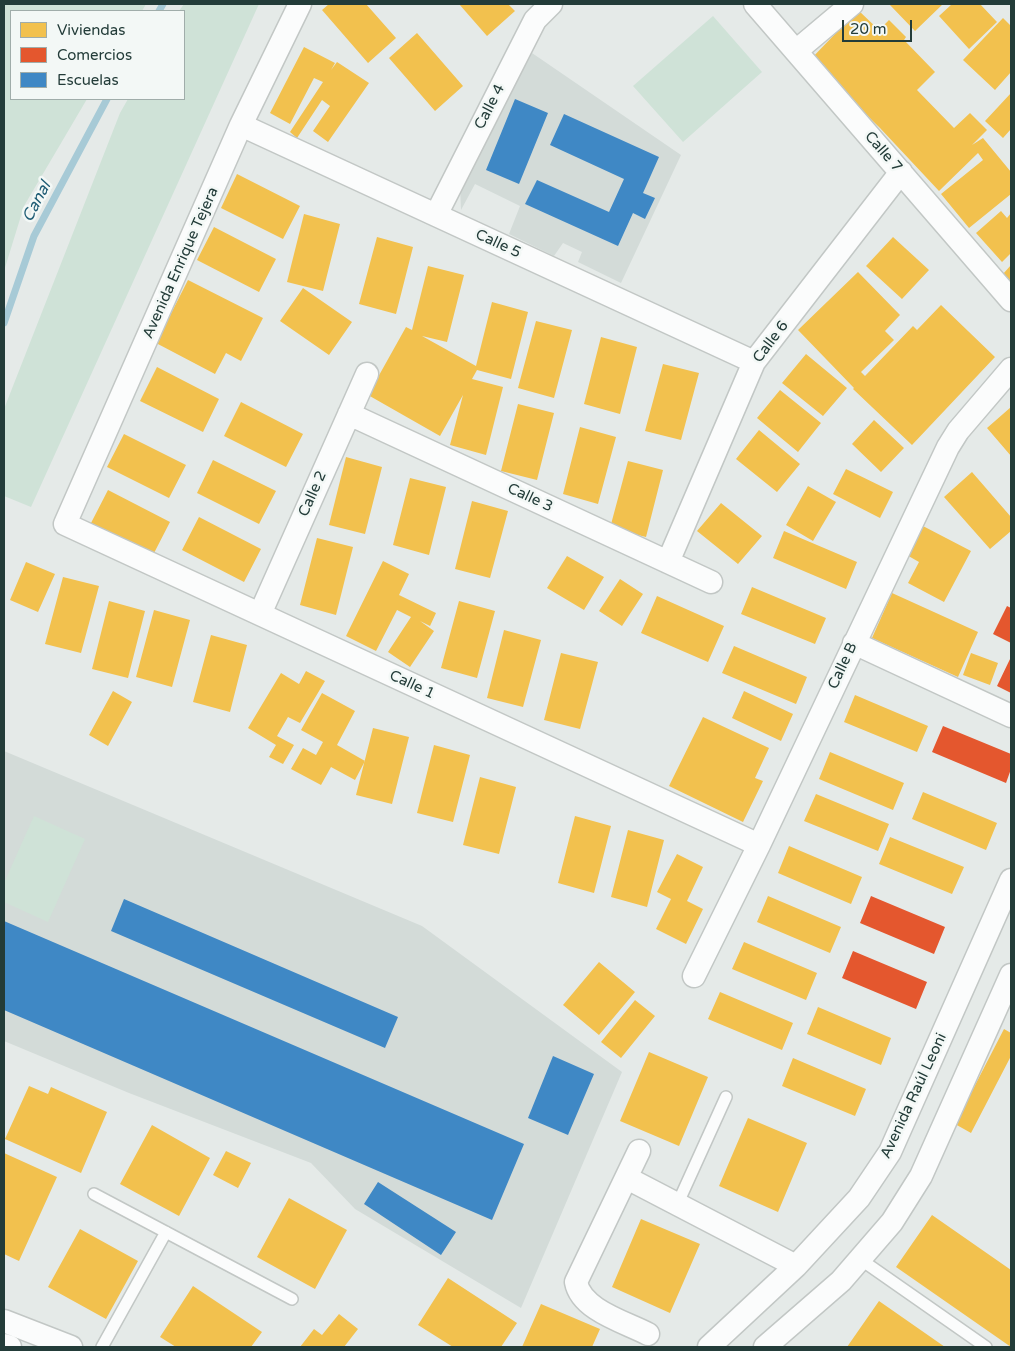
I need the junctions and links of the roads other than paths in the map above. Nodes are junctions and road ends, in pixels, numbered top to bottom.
1 (300, 4) edge
2 (551, 4) edge
3 (755, 4) edge
4 (852, 4) edge
5 (796, 51) junction
6 (241, 125) junction
7 (901, 172) junction
8 (436, 215) junction
9 (1011, 300) edge
10 (754, 362) junction
11 (1011, 369) edge
12 (367, 374) dead end
13 (349, 414) junction
14 (65, 524) joint
15 (668, 562) junction
16 (711, 582) dead end
17 (260, 614) junction
18 (854, 643) junction
19 (1011, 716) edge
20 (759, 845) junction
21 (1011, 880) edge
22 (1011, 975) edge
23 (694, 976) dead end
24 (726, 1097) dead end
25 (894, 1144) junction
26 (639, 1151) dead end
27 (928, 1162) junction
28 (627, 1178) junction
29 (94, 1194) dead end
30 (677, 1205) junction
31 (166, 1232) junction
32 (860, 1259) junction
33 (796, 1266) junction
34 (292, 1298) dead end
35 (4, 1321) edge
36 (648, 1334) dead end
37 (4, 1345) edge
38 (10, 1347) edge
39 (71, 1347) edge
40 (102, 1347) edge
41 (709, 1347) edge
42 (765, 1347) edge
43 (986, 1347) edge

1 - 6 street, Avenida Enrique Tejera
2 - 8 street, Calle 4
3 - 5 street, Calle 7
4 - 5 street
5 - 7 street, Calle 7
6 - 8 street, Calle 5
6 - 14 street, Avenida Enrique Tejera
7 - 9 street, Calle 7
7 - 10 street, Calle 6
8 - 10 street, Calle 5
10 - 15 street, Calle 6
11 - 18 street, Calle B
12 - 13 street, Calle 2
13 - 15 street, Calle 3
13 - 17 street, Calle 2
14 - 17 street, Calle 1
15 - 16 street, Calle 3
17 - 20 street, Calle 1
18 - 19 street
18 - 20 street, Calle B
20 - 23 street, Calle B
21 - 25 street, Avenida Raúl Leoni
22 - 27 street
24 - 30 lane
25 - 27 street
25 - 33 street, Avenida Raúl Leoni
26 - 28 street
27 - 32 street
28 - 30 street
28 - 36 street
29 - 31 lane
30 - 33 street
31 - 34 lane
31 - 40 lane
32 - 42 street
32 - 43 lane
33 - 41 street, Avenida Raúl Leoni
35 - 39 street
37 - 38 street

